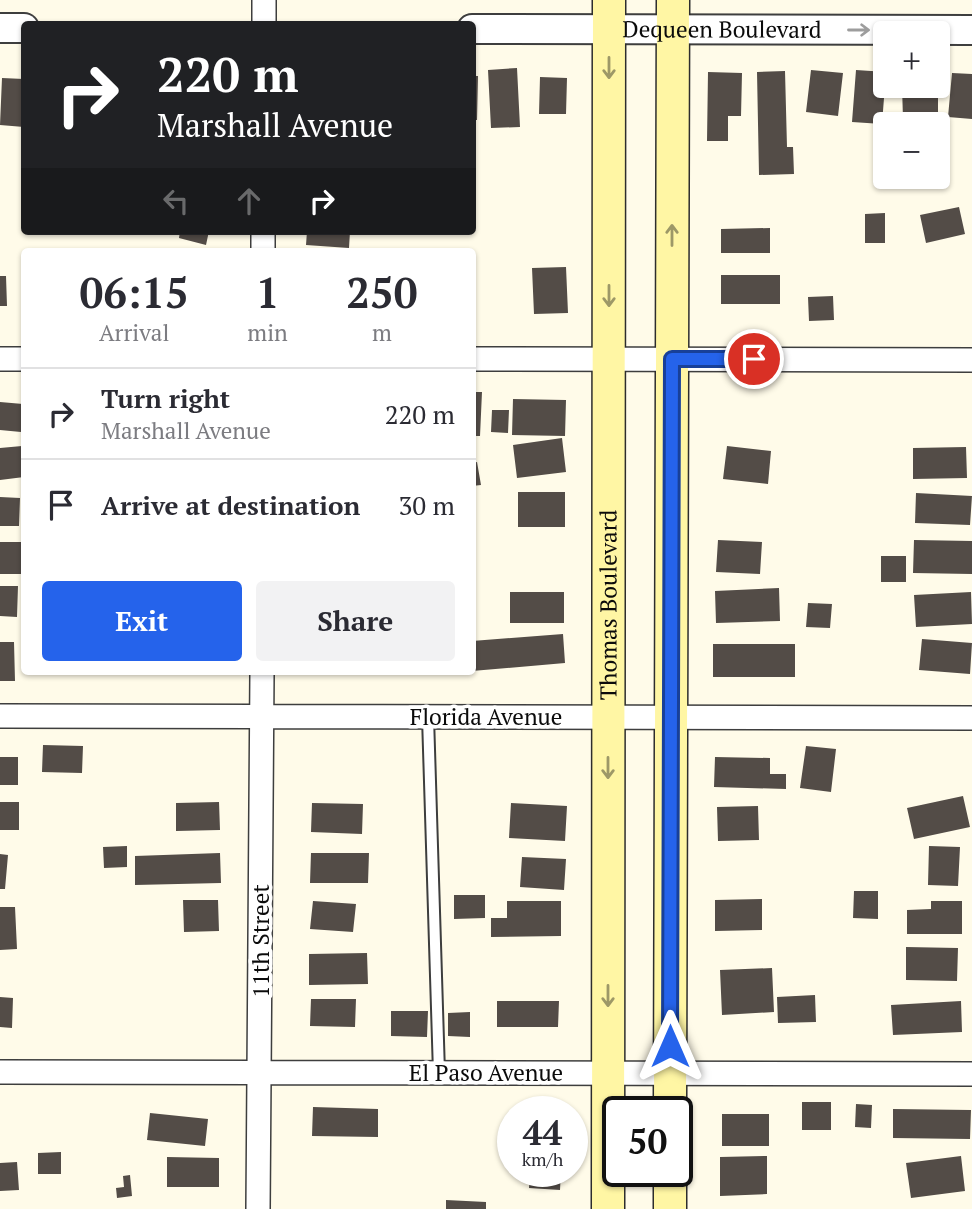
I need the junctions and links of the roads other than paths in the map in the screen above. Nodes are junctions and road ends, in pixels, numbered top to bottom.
1 (264, 0) edge
2 (609, 15) edge
3 (673, 15) edge
4 (264, 21) edge
5 (0, 28) edge
6 (21, 28) edge
7 (476, 29) edge
8 (972, 30) edge
9 (0, 359) edge
10 (21, 359) edge
11 (476, 359) edge
12 (609, 359) junction
13 (672, 359) junction
14 (972, 360) edge
15 (262, 675) edge
16 (0, 716) edge
17 (262, 716) junction
18 (428, 717) junction
19 (671, 717) junction
20 (608, 718) junction
21 (972, 718) edge
22 (0, 1072) edge
23 (260, 1073) junction
24 (439, 1073) junction
25 (608, 1073) junction
26 (670, 1073) junction
27 (972, 1074) edge
28 (670, 1096) edge
29 (670, 1187) edge
30 (258, 1209) edge
31 (608, 1209) edge
32 (670, 1209) edge

1 - 4 street
2 - 3 street, Dequeen Boulevard
2 - 7 street, Dequeen Boulevard
2 -> 12 main road, Thomas Boulevard
3 -> 8 street, Dequeen Boulevard
13 -> 3 main road
5 - 6 street
9 - 10 street
11 - 12 street
12 - 13 street
12 - 20 main road, Thomas Boulevard
13 - 14 street
13 - 19 main road
15 - 17 street, 11th Street
16 - 17 street, Florida Avenue
17 - 18 street, Florida Avenue
17 - 23 street, 11th Street
18 - 20 street, Florida Avenue
18 - 24 lane
19 - 20 street, Florida Avenue
19 - 21 street, Florida Avenue
19 - 26 main road
20 -> 25 main road, Thomas Boulevard
22 - 23 street, El Paso Avenue
23 - 24 street, El Paso Avenue
23 - 30 street, 11th Street
24 - 25 street, El Paso Avenue
25 - 26 street, El Paso Avenue
25 - 31 main road, Thomas Boulevard
26 - 27 street, El Paso Avenue
26 - 28 main road
29 - 32 main road

